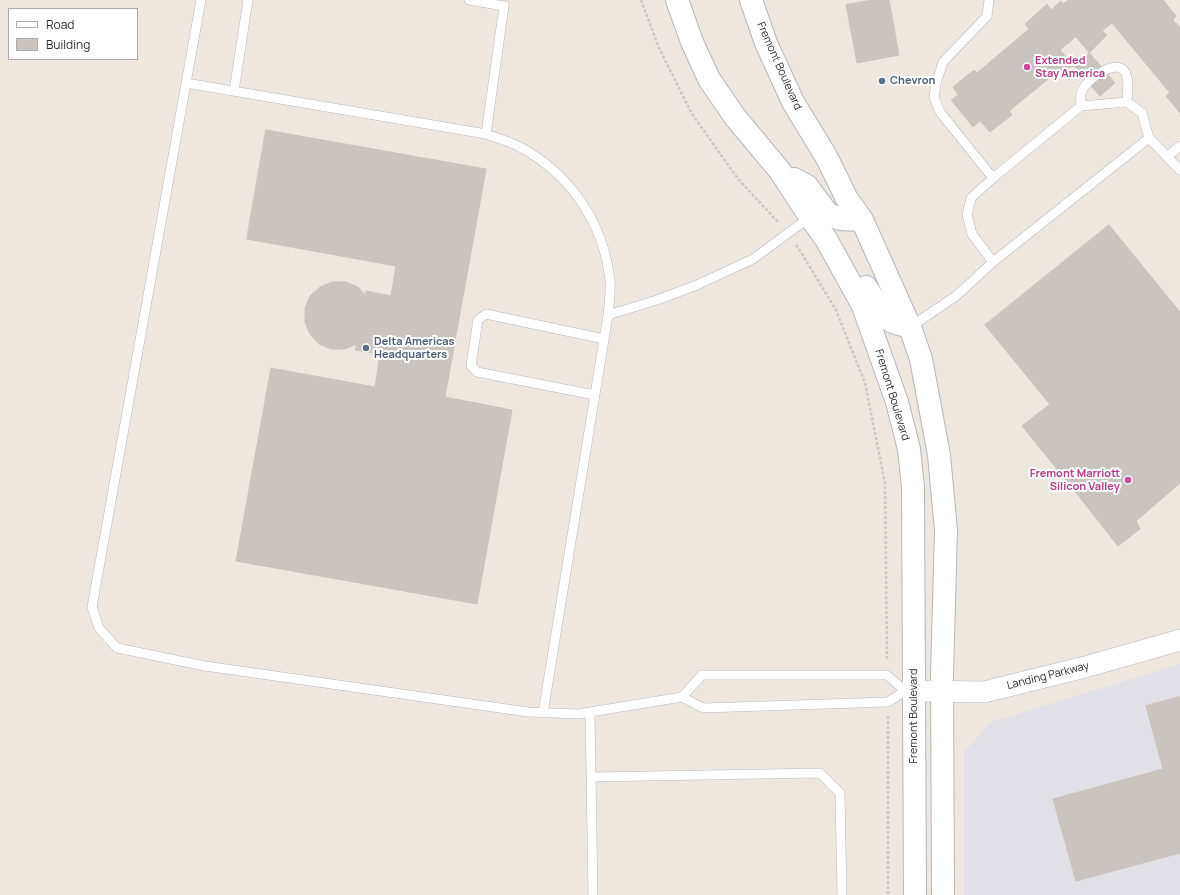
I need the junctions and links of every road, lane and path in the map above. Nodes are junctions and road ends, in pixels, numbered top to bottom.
1 (201, 0) edge
2 (248, 0) edge
3 (469, 0) edge
4 (641, 0) edge
5 (677, 0) edge
6 (751, 0) edge
7 (989, 0) edge
8 (186, 83) junction
9 (234, 91) junction
10 (1127, 102) junction
11 (1081, 106) junction
12 (486, 134) junction
13 (1149, 138) junction
14 (1180, 146) edge
15 (1167, 157) junction
16 (1180, 170) edge
17 (780, 171) junction
18 (993, 178) junction
19 (810, 217) junction
20 (862, 220) junction
21 (787, 233) junction
22 (993, 262) junction
23 (847, 276) junction
24 (608, 315) junction
25 (910, 326) junction
26 (604, 338) junction
27 (595, 394) junction
28 (1180, 640) edge
29 (887, 675) junction
30 (909, 691) junction
31 (942, 692) junction
32 (682, 697) junction
33 (888, 702) junction
34 (590, 712) junction
35 (543, 713) junction
36 (591, 776) junction
37 (593, 895) edge
38 (842, 895) edge
39 (888, 895) edge
40 (915, 895) edge
41 (943, 895) edge

1 - 8 lane
2 - 9 lane
3 - 12 lane
4 - 21 path
5 - 17 main road, Fremont Boulevard
6 - 20 main road, Fremont Boulevard
7 - 18 lane
8 - 9 lane
8 - 35 lane
9 - 12 lane
10 - 11 lane
10 - 11 lane
10 - 13 lane
11 - 18 lane
12 - 24 lane
13 - 15 lane
13 - 22 lane
14 - 15 lane
15 - 16 lane
17 - 19 main road, Fremont Boulevard
17 - 20 main road
18 - 22 lane
19 - 21 lane
19 - 23 main road, Fremont Boulevard
20 - 25 main road, Fremont Boulevard
21 - 24 lane
21 - 29 path
22 - 25 lane
23 - 25 main road
23 - 30 main road, Fremont Boulevard
24 - 26 lane
25 - 31 main road, Fremont Boulevard
26 - 27 lane
26 - 27 lane
27 - 35 lane
28 - 31 street, Landing Parkway
29 - 30 lane
29 - 32 lane
30 - 31 street, Landing Parkway
30 - 33 lane
30 - 40 main road, Fremont Boulevard
31 - 41 main road, Fremont Boulevard
32 - 33 lane
32 - 34 lane
33 - 39 path
34 - 35 lane
34 - 36 lane
36 - 37 lane
36 - 38 lane

